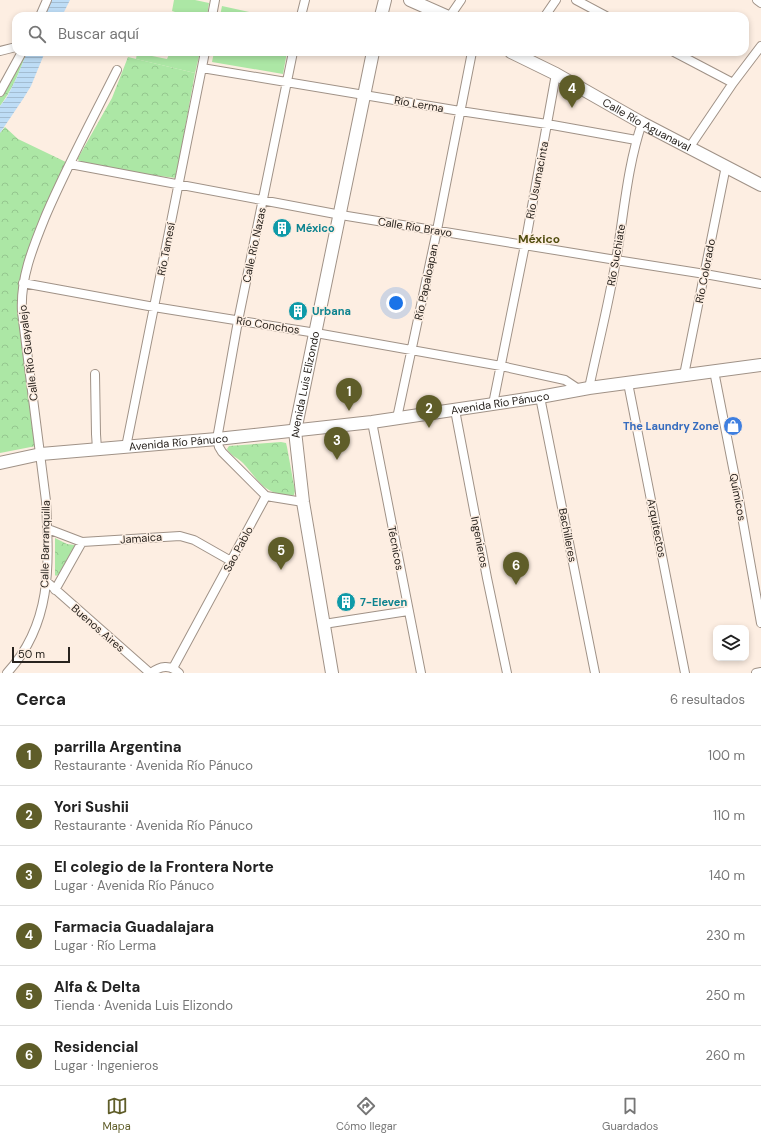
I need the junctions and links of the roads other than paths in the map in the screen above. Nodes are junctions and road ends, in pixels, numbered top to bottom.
1 (47, 0) edge
2 (215, 0) edge
3 (305, 0) edge
4 (385, 0) edge
5 (410, 0) edge
6 (461, 0) edge
7 (556, 0) edge
8 (576, 0) edge
9 (757, 0) edge
10 (761, 3) edge
11 (42, 12) edge
12 (213, 12) edge
13 (302, 12) edge
14 (383, 12) edge
15 (437, 12) edge
16 (453, 12) edge
17 (548, 12) edge
18 (598, 12) edge
19 (761, 46) edge
20 (12, 48) edge
21 (0, 51) edge
22 (20, 56) edge
23 (204, 56) edge
24 (292, 56) edge
25 (372, 56) edge
26 (471, 56) edge
27 (522, 56) edge
28 (682, 56) edge
29 (202, 68) junction
30 (117, 70) dead end
31 (556, 74) junction
32 (286, 82) junction
33 (733, 83) junction
34 (0, 92) edge
35 (365, 94) junction
36 (460, 112) junction
37 (642, 123) junction
38 (548, 124) junction
39 (636, 140) junction
40 (689, 148) junction
41 (70, 164) junction
42 (726, 166) junction
43 (759, 181) edge
44 (179, 185) junction
45 (263, 201) junction
46 (340, 215) junction
47 (437, 230) junction
48 (525, 245) junction
49 (616, 260) junction
50 (705, 274) junction
51 (23, 283) junction
52 (761, 284) edge
53 (154, 307) junction
54 (238, 321) junction
55 (316, 332) junction
56 (411, 349) junction
57 (761, 365) edge
58 (501, 366) junction
59 (714, 371) junction
60 (95, 374) dead end
61 (684, 375) junction
62 (628, 384) junction
63 (585, 389) junction
64 (540, 397) junction
65 (493, 404) junction
66 (455, 410) junction
67 (397, 418) junction
68 (372, 422) junction
69 (295, 431) junction
70 (217, 439) junction
71 (126, 447) junction
72 (97, 450) junction
73 (41, 454) junction
74 (0, 463) edge
75 (266, 496) junction
76 (303, 502) junction
77 (48, 529) junction
78 (82, 542) junction
79 (231, 561) junction
80 (46, 582) junction
81 (55, 590) junction
82 (759, 595) edge
83 (408, 611) junction
84 (761, 623) edge
85 (324, 624) junction
86 (176, 670) edge
87 (761, 672) edge
88 (7, 673) edge
89 (150, 673) edge
90 (332, 673) edge
91 (421, 673) edge
92 (507, 673) edge
93 (595, 673) edge
94 (685, 673) edge
95 (756, 673) edge

1 - 11 street
2 - 12 street
3 - 13 street
4 - 14 street
5 - 15 street
6 - 16 street
7 - 17 street
8 - 18 street
9 - 10 street
19 - 33 street
20 - 21 street
22 - 34 street
23 - 29 street, Río Tamesí
24 - 32 street, Calle Río Nazas
25 - 35 street, Avenida Luis Elizondo
26 - 36 street, Río Papaloapan
27 - 31 street, Calle Río Aguanaval
28 - 33 street
29 - 32 street, Río Lerma
29 - 44 street, Río Tamesí
30 - 41 street, Calle Río Guayalejo
31 - 37 street, Calle Río Aguanaval
31 - 38 street, Río Usumacinta
32 - 35 street, Río Lerma
32 - 45 street, Calle Río Nazas
33 - 40 street
35 - 36 street, Río Lerma
35 - 46 street, Avenida Luis Elizondo
36 - 38 street, Río Lerma
36 - 47 street, Río Papaloapan
37 - 39 street, Río Suchiate
37 - 40 street, Calle Río Aguanaval
38 - 39 street, Río Lerma
38 - 48 street, Río Usumacinta
39 - 49 street, Río Suchiate
40 - 42 street, Calle Río Aguanaval
41 - 44 street, Calle Río Bravo
41 - 51 street, Calle Río Guayalejo
42 - 43 street, Calle Río Aguanaval
42 - 50 street, Río Colorado
44 - 45 street, Calle Río Bravo
44 - 53 street, Río Tamesí
45 - 46 street, Calle Río Bravo
45 - 54 street, Calle Río Nazas
46 - 47 street, Calle Río Bravo
46 - 55 street, Avenida Luis Elizondo
47 - 48 street, Calle Río Bravo
47 - 56 street, Río Papaloapan
48 - 49 street, Calle Río Bravo
48 - 58 street, Río Usumacinta
49 - 50 street, Calle Río Bravo
49 - 63 street, Río Suchiate
50 - 52 street, Calle Río Bravo
50 - 61 street, Río Colorado
51 - 53 street, Río Conchos
51 - 73 street, Calle Río Guayalejo
53 - 54 street, Río Conchos
53 - 71 street, Río Tamesí
54 - 55 street, Río Conchos
54 - 70 street, Calle Río Nazas
55 - 56 street, Río Conchos
55 - 69 street, Avenida Luis Elizondo
56 - 58 street, Río Conchos
56 - 67 street, Río Papaloapan
57 - 59 street, Avenida Río Pánuco
58 - 63 street, Río Conchos
58 - 65 street, Río Usumacinta
59 - 61 street, Avenida Río Pánuco
59 - 82 street, Químicos
60 - 72 street
61 - 62 street, Avenida Río Pánuco
62 - 63 street, Avenida Río Pánuco
62 - 94 street, Arquitectos
63 - 64 street, Avenida Río Pánuco
64 - 65 street, Avenida Río Pánuco
64 - 93 street, Bachilleres
65 - 66 street, Avenida Río Pánuco
66 - 67 street, Avenida Río Pánuco
66 - 92 street, Ingenieros
67 - 68 street, Avenida Río Pánuco
68 - 69 street, Avenida Río Pánuco
68 - 83 street, Técnicos
69 - 70 street, Avenida Río Pánuco
69 - 76 street, Avenida Luis Elizondo
70 - 71 street, Avenida Río Pánuco
70 - 75 street
71 - 72 street, Avenida Río Pánuco
72 - 73 street, Avenida Río Pánuco
73 - 74 street, Avenida Río Pánuco
73 - 77 street, Calle Barranquilla
75 - 76 street
75 - 79 street, Sao Pablo
76 - 85 street, Avenida Luis Elizondo
77 - 78 street, Jamaica
77 - 80 street, Calle Barranquilla
78 - 79 street, Jamaica
78 - 81 street
79 - 86 street, Sao Pablo
80 - 81 street, Buenos Aires
80 - 88 street, Calle Barranquilla
81 - 89 street, Buenos Aires
82 - 84 street, Químicos
83 - 85 street
83 - 91 street, Técnicos
85 - 90 street, Avenida Luis Elizondo
86 - 89 street
87 - 95 street

